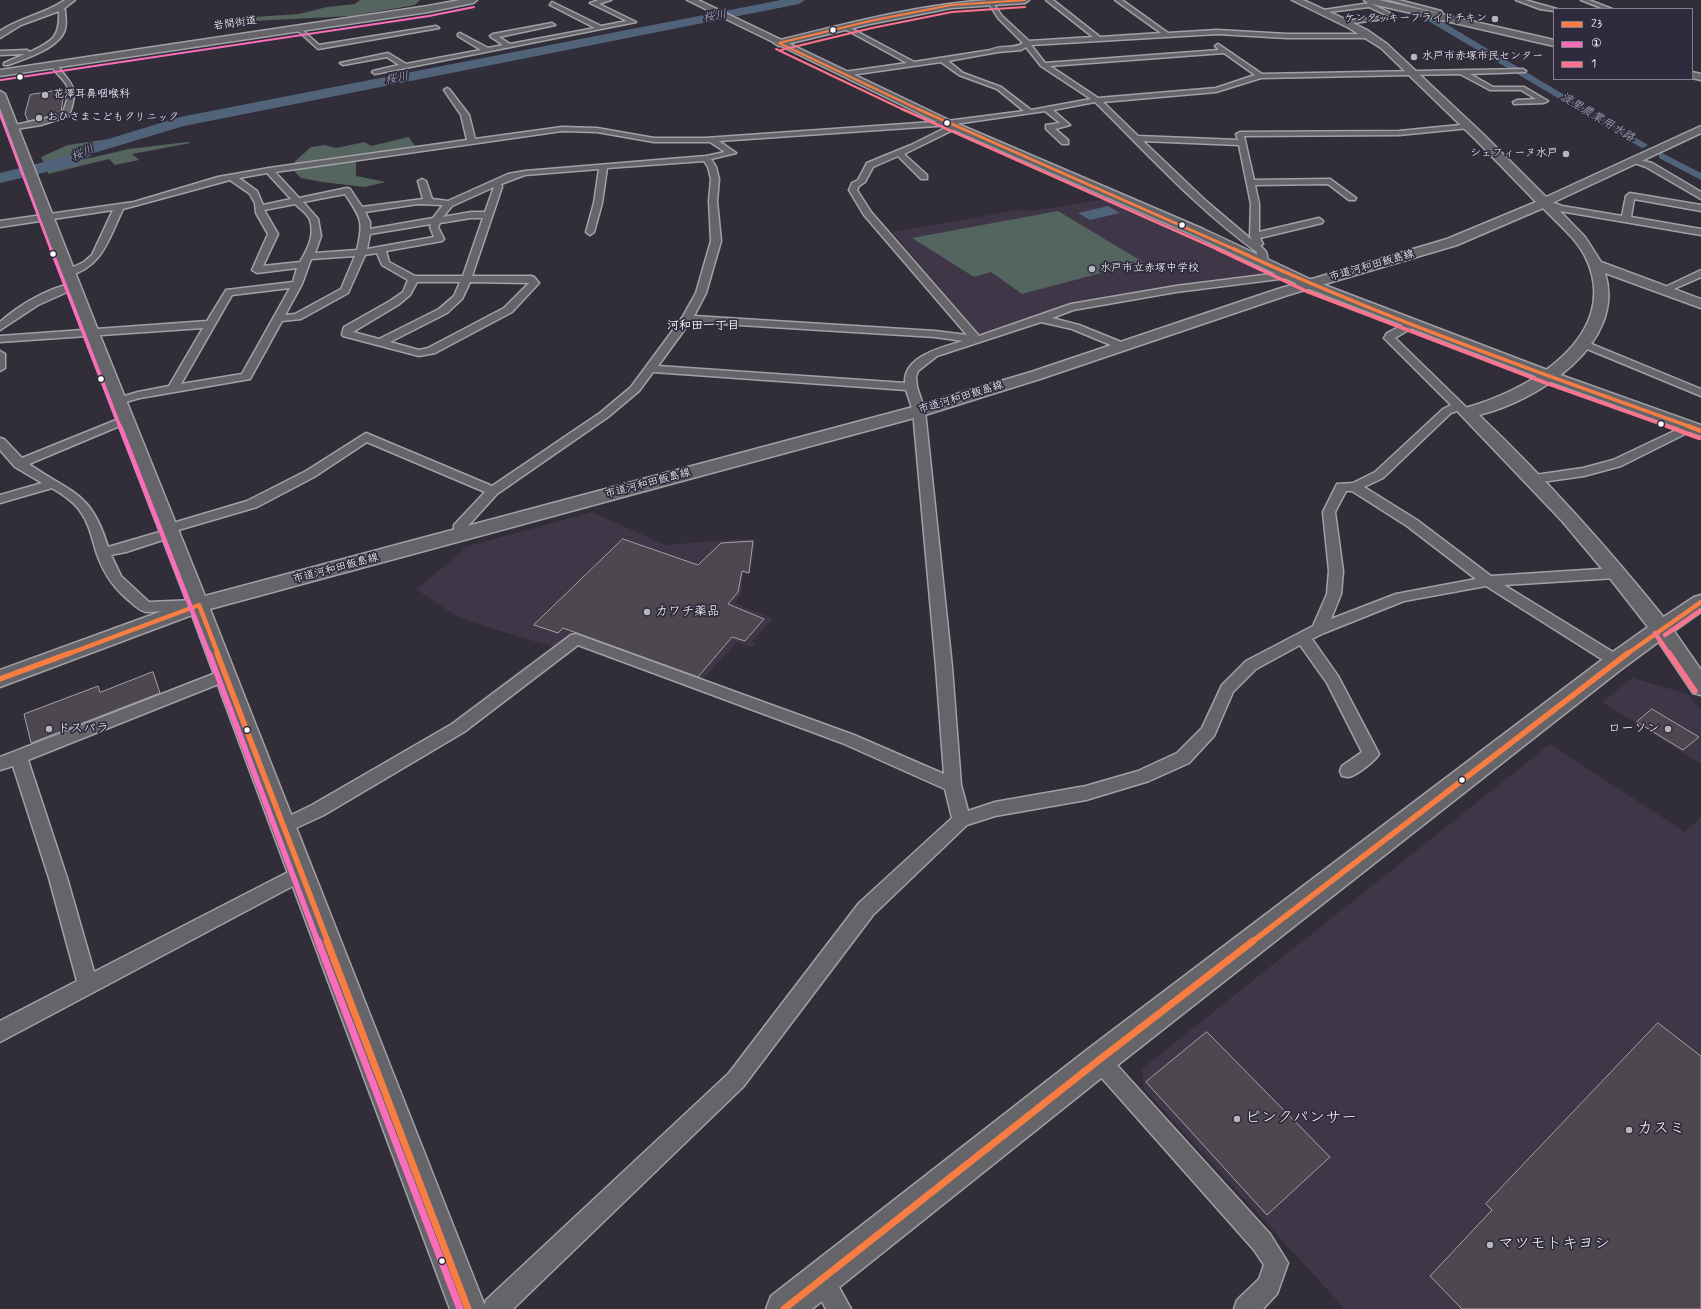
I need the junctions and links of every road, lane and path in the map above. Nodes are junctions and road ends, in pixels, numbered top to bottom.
1 (71, 0) edge
2 (473, 0) edge
3 (608, 0) edge
4 (691, 0) edge
5 (1025, 0) edge
6 (1049, 0) edge
7 (1118, 0) edge
8 (1296, 0) edge
9 (1354, 0) edge
10 (1368, 0) edge
11 (1380, 0) edge
12 (1392, 0) edge
13 (1519, 0) edge
14 (1584, 0) edge
15 (993, 1) edge
16 (552, 4) dead end
17 (59, 8) junction
18 (1606, 8) edge
19 (1553, 9) edge
20 (1320, 11) junction
21 (1436, 14) junction
22 (541, 20) dead end
23 (1346, 22) junction
24 (552, 25) junction
25 (845, 27) junction
26 (298, 28) junction
27 (436, 28) dead end
28 (600, 28) junction
29 (1198, 33) junction
30 (568, 34) junction
31 (0, 35) edge
32 (460, 35) dead end
33 (1167, 35) junction
34 (1371, 36) junction
35 (1100, 40) junction
36 (1553, 40) edge
37 (779, 43) junction
38 (1028, 43) junction
39 (1553, 43) edge
40 (509, 46) junction
41 (486, 50) junction
42 (36, 51) junction
43 (1225, 51) junction
44 (0, 53) edge
45 (942, 59) junction
46 (912, 63) junction
47 (6, 64) dead end
48 (54, 64) junction
49 (343, 64) dead end
50 (1043, 65) junction
51 (405, 66) junction
52 (1461, 71) junction
53 (1524, 71) dead end
54 (375, 72) dead end
55 (0, 73) edge
56 (1412, 73) junction
57 (844, 74) junction
58 (1261, 76) junction
59 (447, 90) dead end
60 (0, 94) edge
61 (1097, 100) junction
62 (1517, 102) dead end
63 (1046, 109) junction
64 (1030, 112) junction
65 (950, 125) junction
66 (1470, 126) junction
67 (13, 128) junction
68 (1701, 129) edge
69 (1136, 138) junction
70 (471, 140) junction
71 (713, 140) junction
72 (1065, 142) dead end
73 (1242, 143) junction
74 (899, 153) junction
75 (706, 158) junction
76 (1634, 160) junction
77 (603, 166) junction
78 (269, 170) junction
79 (232, 177) junction
80 (924, 177) dead end
81 (422, 181) dead end
82 (496, 183) junction
83 (1250, 183) junction
84 (1701, 196) edge
85 (1352, 198) dead end
86 (296, 201) junction
87 (428, 201) junction
88 (1544, 202) junction
89 (449, 204) junction
90 (119, 207) junction
91 (259, 208) junction
92 (1701, 208) edge
93 (360, 210) junction
94 (489, 216) junction
95 (48, 218) junction
96 (1626, 218) junction
97 (438, 220) junction
98 (1319, 222) dead end
99 (0, 224) edge
100 (366, 232) junction
101 (590, 232) dead end
102 (1701, 232) edge
103 (1255, 236) junction
104 (381, 250) junction
105 (361, 253) junction
106 (1261, 257) junction
107 (306, 260) junction
108 (1594, 264) junction
109 (1701, 273) edge
110 (1287, 275) junction
111 (467, 278) junction
112 (71, 279) junction
113 (413, 279) junction
114 (297, 284) junction
115 (1309, 284) junction
116 (1664, 290) junction
117 (1701, 304) edge
118 (278, 318) junction
119 (687, 319) junction
120 (1042, 319) junction
121 (212, 324) junction
122 (1411, 324) junction
123 (0, 326) edge
124 (91, 333) junction
125 (0, 339) edge
126 (978, 340) junction
127 (380, 343) junction
128 (1584, 344) junction
129 (1122, 346) junction
130 (0, 354) edge
131 (0, 368) edge
132 (651, 369) junction
133 (1549, 376) junction
134 (910, 387) junction
135 (173, 389) junction
136 (1701, 393) edge
137 (118, 401) junction
138 (1463, 410) junction
139 (919, 411) junction
140 (126, 420) junction
141 (1696, 429) edge
142 (0, 442) edge
143 (19, 464) junction
144 (1535, 479) junction
145 (51, 484) junction
146 (1355, 487) junction
147 (493, 491) junction
148 (0, 499) edge
149 (169, 531) junction
150 (461, 535) junction
151 (103, 552) junction
152 (1616, 573) junction
153 (1488, 581) junction
154 (1701, 602) edge
155 (199, 605) junction
156 (1319, 629) junction
157 (1661, 629) junction
158 (1303, 638) junction
159 (1616, 661) junction
160 (226, 675) junction
161 (0, 679) edge
162 (1701, 686) edge
163 (19, 757) junction
164 (0, 764) edge
165 (1348, 771) dead end
166 (953, 785) junction
167 (961, 820) junction
168 (283, 827) junction
169 (300, 874) junction
170 (88, 986) junction
171 (0, 1032) edge
172 (1099, 1060) junction
173 (822, 1279) junction
174 (468, 1309) edge
175 (495, 1309) edge
176 (784, 1309) edge
177 (839, 1309) edge
178 (1246, 1309) edge

1 - 17 main road
2 - 26 main road, 岩間街道
3 - 28 street
4 - 37 main road
5 - 15 main road
6 - 35 street
7 - 33 street
8 - 20 main road
9 - 21 street
10 - 21 main road
11 - 21 main road
12 - 21 street
13 - 19 street
14 - 18 street
15 - 25 main road
15 - 38 street
16 - 28 street
17 - 31 main road
17 - 42 street
20 - 23 main road
20 - 23 street
21 - 36 main road
21 - 39 main road
22 - 24 street
23 - 34 main road
24 - 30 street
24 - 40 street
25 - 37 main road
25 - 46 street
26 - 27 street
26 - 48 main road, 岩間街道
28 - 30 street
29 - 33 street
29 - 34 street
29 - 43 street
30 - 40 street
32 - 41 street
33 - 35 street
34 - 56 main road
35 - 38 street
37 - 57 main road
38 - 45 street
38 - 50 street
40 - 41 street
41 - 51 street
42 - 44 street
42 - 47 street
43 - 50 street
43 - 58 street
45 - 46 street
45 - 64 street
46 - 57 street
48 - 55 main road, 岩間街道
48 - 67 street
49 - 51 street
50 - 61 street
51 - 54 street
52 - 53 street
52 - 56 street
52 - 62 street
56 - 58 street
56 - 66 main road
57 - 65 main road
58 - 61 street
59 - 70 street
60 - 67 main road
61 - 63 street
61 - 69 street
63 - 64 street
63 - 72 street
64 - 65 street
65 - 71 street
65 - 74 street
65 - 106 main road
66 - 73 street
66 - 88 main road
67 - 95 main road
68 - 76 main road, 市道河和田飯島線
69 - 73 street
69 - 106 street
70 - 71 street
70 - 78 street
71 - 75 street
73 - 83 street
74 - 80 street
74 - 126 street
75 - 77 street
75 - 119 street
76 - 84 street
76 - 88 main road, 市道河和田飯島線
77 - 82 street
77 - 101 street
78 - 79 street
78 - 86 street
79 - 90 street
79 - 91 street
81 - 87 street
82 - 89 street
82 - 94 street
83 - 85 street
83 - 103 street
86 - 91 street
86 - 93 street
86 - 107 street
87 - 89 street
87 - 93 street
88 - 96 street
88 - 108 main road
88 - 115 main road, 市道河和田飯島線
89 - 97 street
90 - 95 street
90 - 112 street
91 - 107 street
92 - 96 street
93 - 100 street
94 - 97 street
94 - 111 street
95 - 99 street
95 - 112 main road
96 - 102 street
97 - 100 street
97 - 104 street
98 - 103 street
100 - 105 street
103 - 106 street
104 - 105 street
104 - 113 street
105 - 107 street
105 - 118 street
106 - 110 main road
107 - 114 street
108 - 116 main road
108 - 128 main road
109 - 116 street
110 - 115 main road
110 - 120 street
111 - 113 street
111 - 127 street
111 - 127 street
112 - 123 street
112 - 124 main road
113 - 127 street
114 - 118 street
114 - 121 street
115 - 122 main road
115 - 129 main road, 市道河和田飯島線
116 - 117 main road
118 - 135 street
119 - 126 street
119 - 132 street
120 - 126 street
120 - 129 street
121 - 124 street
121 - 135 street
122 - 133 main road
122 - 138 street
124 - 125 street
124 - 137 main road
126 - 134 street
128 - 133 main road
128 - 136 street
129 - 139 main road, 市道河和田飯島線
130 - 131 street
132 - 134 street
132 - 147 street
133 - 138 main road
133 - 141 main road
134 - 139 street
135 - 137 street
137 - 140 main road
138 - 144 main road
138 - 146 street
139 - 150 main road, 市道河和田飯島線
139 - 166 street
140 - 143 street
140 - 149 main road
141 - 144 street
142 - 143 street
143 - 145 street
144 - 152 main road
145 - 148 street
145 - 151 street
146 - 153 street
146 - 156 street
147 - 149 street
147 - 150 street
149 - 151 street
149 - 155 main road
150 - 155 main road, 市道河和田飯島線
151 - 155 street
152 - 153 street
152 - 157 main road
153 - 156 street
153 - 159 street
154 - 157 main road
155 - 160 main road
155 - 161 main road, 市道河和田飯島線
156 - 158 street
157 - 159 main road
157 - 162 main road
158 - 165 street
158 - 167 street
159 - 172 main road
160 - 163 street
160 - 168 main road
163 - 164 street
163 - 170 street
166 - 167 street
166 - 168 street
167 - 175 street
168 - 169 main road
169 - 170 street
169 - 174 main road
170 - 171 street
172 - 173 main road
172 - 178 street
173 - 176 main road
173 - 177 street

